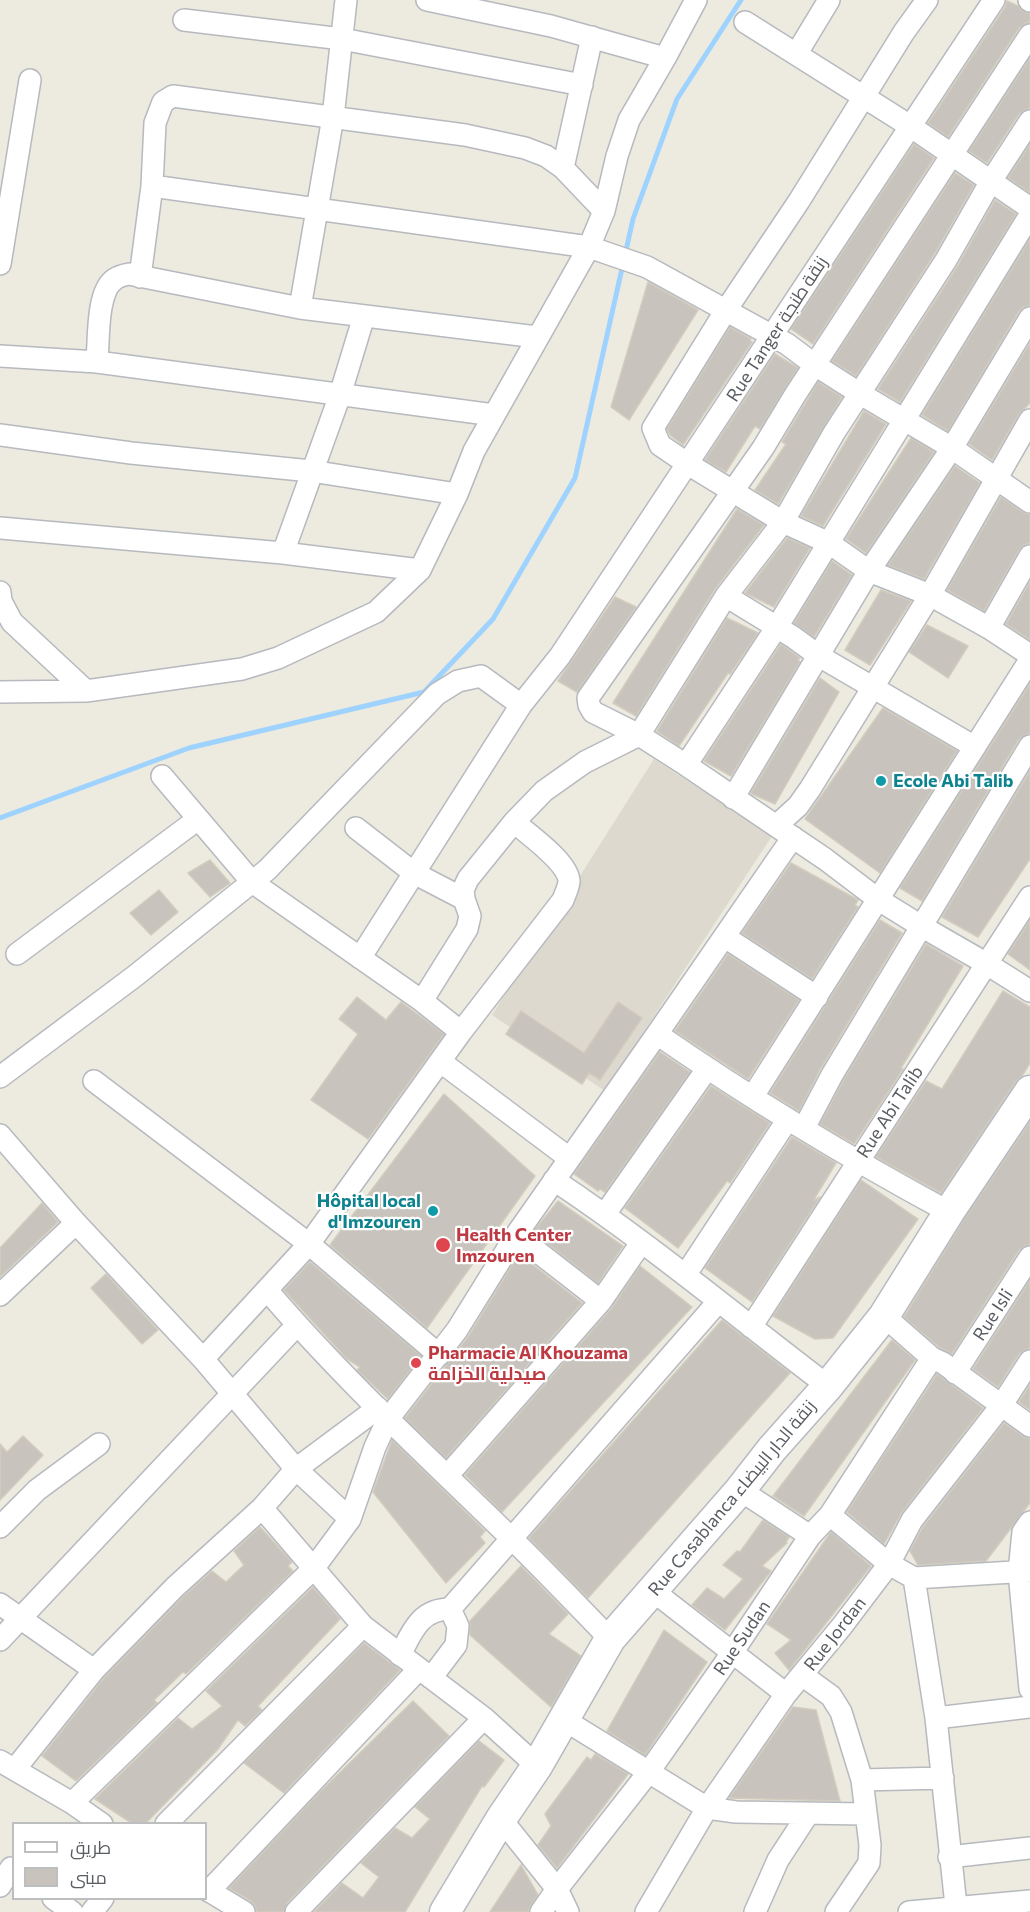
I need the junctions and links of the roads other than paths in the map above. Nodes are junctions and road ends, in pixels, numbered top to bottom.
1 (346, 0) edge
2 (427, 0) edge
3 (696, 0) edge
4 (829, 0) edge
5 (927, 0) edge
6 (994, 0) edge
7 (184, 20) dead end
8 (745, 22) dead end
9 (1030, 35) edge
10 (592, 37) junction
11 (342, 39) junction
12 (797, 53) junction
13 (666, 58) junction
14 (30, 80) dead end
15 (582, 85) junction
16 (863, 97) junction
17 (333, 117) junction
18 (1030, 122) edge
19 (910, 126) junction
20 (954, 155) junction
21 (563, 168) junction
22 (7, 176) edge
23 (991, 181) junction
24 (152, 186) junction
25 (1030, 208) edge
26 (317, 210) junction
27 (604, 211) junction
28 (1030, 215) edge
29 (589, 248) junction
30 (0, 264) edge
31 (140, 277) junction
32 (300, 308) junction
33 (726, 310) junction
34 (364, 316) junction
35 (1030, 318) edge
36 (773, 336) junction
37 (537, 337) junction
38 (0, 356) edge
39 (97, 362) junction
40 (815, 365) junction
41 (859, 393) junction
42 (340, 395) junction
43 (494, 415) junction
44 (906, 419) junction
45 (1030, 420) edge
46 (0, 435) edge
47 (952, 448) junction
48 (688, 464) junction
49 (311, 471) junction
50 (995, 478) junction
51 (733, 490) junction
52 (457, 494) junction
53 (1030, 502) edge
54 (783, 522) junction
55 (0, 528) edge
56 (829, 543) junction
57 (283, 553) junction
58 (1030, 556) edge
59 (420, 570) junction
60 (869, 571) junction
61 (0, 592) edge
62 (930, 595) junction
63 (726, 596) junction
64 (776, 627) junction
65 (989, 628) junction
66 (1030, 655) edge
67 (819, 656) junction
68 (1030, 660) edge
69 (873, 687) junction
70 (86, 691) junction
71 (0, 692) edge
72 (521, 705) junction
73 (639, 735) junction
74 (1030, 746) edge
75 (975, 747) junction
76 (686, 765) junction
77 (162, 776) dead end
78 (733, 798) junction
79 (198, 819) junction
80 (514, 822) junction
81 (356, 828) dead end
82 (784, 832) junction
83 (414, 873) junction
84 (252, 882) junction
85 (1030, 897) edge
86 (464, 899) junction
87 (879, 900) junction
88 (921, 926) junction
89 (724, 936) junction
90 (17, 954) dead end
91 (360, 958) junction
92 (987, 964) junction
93 (1030, 991) edge
94 (818, 997) junction
95 (422, 1001) junction
96 (461, 1032) junction
97 (657, 1034) junction
98 (441, 1062) junction
99 (707, 1069) junction
100 (0, 1077) edge
101 (94, 1081) dead end
102 (1030, 1091) edge
103 (753, 1096) junction
104 (796, 1124) junction
105 (0, 1135) edge
106 (569, 1158) junction
107 (857, 1163) junction
108 (554, 1180) junction
109 (949, 1212) junction
110 (605, 1214) junction
111 (76, 1223) junction
112 (516, 1235) junction
113 (641, 1243) junction
114 (309, 1244) junction
115 (1030, 1257) edge
116 (686, 1274) junction
117 (267, 1290) junction
118 (0, 1295) edge
119 (601, 1301) junction
120 (718, 1302) junction
121 (884, 1316) junction
122 (297, 1325) junction
123 (751, 1328) junction
124 (439, 1355) junction
125 (932, 1358) junction
126 (203, 1359) junction
127 (1030, 1362) edge
128 (955, 1373) junction
129 (828, 1386) junction
130 (233, 1393) junction
131 (1001, 1406) junction
132 (383, 1413) junction
133 (1030, 1426) edge
134 (99, 1444) dead end
135 (296, 1469) junction
136 (447, 1476) junction
137 (740, 1490) junction
138 (262, 1508) junction
139 (830, 1515) junction
140 (350, 1519) junction
141 (1030, 1522) edge
142 (0, 1527) edge
143 (810, 1536) junction
144 (512, 1539) junction
145 (889, 1564) junction
146 (313, 1569) junction
147 (1025, 1572) edge
148 (914, 1578) junction
149 (653, 1591) junction
150 (0, 1604) edge
151 (450, 1609) junction
152 (19, 1618) junction
153 (363, 1626) junction
154 (610, 1639) junction
155 (0, 1640) edge
156 (732, 1653) junction
157 (400, 1655) junction
158 (94, 1670) junction
159 (424, 1674) junction
160 (802, 1675) junction
161 (1030, 1689) edge
162 (786, 1694) junction
163 (1030, 1707) edge
164 (484, 1718) junction
165 (936, 1718) junction
166 (563, 1719) junction
167 (7, 1765) edge
168 (537, 1766) junction
169 (648, 1773) junction
170 (943, 1778) junction
171 (862, 1780) junction
172 (72, 1803) junction
173 (707, 1808) junction
174 (808, 1814) junction
175 (866, 1814) junction
176 (501, 1819) junction
177 (99, 1822) edge
178 (168, 1822) edge
179 (1030, 1848) edge
180 (949, 1857) junction
181 (557, 1889) junction
182 (207, 1890) edge
183 (54, 1900) edge
184 (102, 1900) edge
185 (1030, 1902) edge
186 (956, 1906) junction
187 (72, 1912) edge
188 (92, 1912) edge
189 (244, 1912) edge
190 (296, 1912) edge
191 (445, 1912) edge
192 (541, 1912) edge
193 (568, 1912) edge
194 (646, 1912) edge
195 (755, 1912) edge
196 (836, 1912) edge
197 (913, 1912) edge

1 - 11 street
2 - 10 street
3 - 13 street
4 - 12 street
5 - 16 street
6 - 19 street, Rue Tanger زنقة طنجة
7 - 11 street
8 - 12 street
9 - 20 street
10 - 13 street
10 - 15 street
11 - 15 street
11 - 17 street
12 - 16 street
13 - 27 street
14 - 22 street
15 - 21 street
16 - 19 street
16 - 33 street
17 - 21 street
17 - 24 street
17 - 26 street
18 - 23 street
19 - 20 street
19 - 36 street, Rue Tanger زنقة طنجة
20 - 23 street
20 - 40 street
21 - 27 street
22 - 30 street
23 - 25 street
23 - 41 street
24 - 26 street
24 - 31 street
26 - 29 street
26 - 32 street
27 - 29 street
28 - 44 street
29 - 33 street
29 - 37 street
31 - 32 street
31 - 39 street
32 - 34 street
33 - 36 street
33 - 48 street
34 - 37 street
34 - 42 street
35 - 47 street
36 - 40 street
36 - 48 street, Rue Tanger زنقة طنجة
37 - 43 street
38 - 39 street
39 - 42 street
40 - 41 street
40 - 51 street
41 - 44 street
41 - 54 street
42 - 43 street
42 - 49 street
43 - 52 street
44 - 47 street
44 - 56 street
45 - 50 street
46 - 49 street
47 - 50 street
47 - 60 street
48 - 51 street
48 - 72 street, Rue Tanger زنقة طنجة
49 - 52 street
49 - 57 street
50 - 53 street
50 - 62 street
51 - 54 street
51 - 73 street
52 - 59 street
54 - 56 street
54 - 63 street
55 - 57 street
56 - 60 street
56 - 64 street
57 - 59 street
58 - 65 street
59 - 70 street
60 - 62 street
60 - 67 street
61 - 70 street
62 - 65 street
62 - 69 street
63 - 64 street
63 - 73 street
64 - 67 street
64 - 76 street
65 - 66 street
67 - 69 street
67 - 78 street
68 - 75 street
69 - 75 street
69 - 82 street
70 - 71 street
72 - 83 street, Rue Tanger زنقة طنجة
72 - 84 street
73 - 76 street
73 - 80 street
74 - 88 street
75 - 87 street
76 - 78 street
77 - 79 street
78 - 82 street
79 - 84 street
79 - 90 street
80 - 86 street
80 - 96 street
81 - 83 street
82 - 87 street
82 - 89 street
83 - 86 street
83 - 91 street, Rue Tanger زنقة طنجة
84 - 91 street
84 - 100 street
85 - 92 street, Rue Abi Talib
86 - 95 street
87 - 88 street
87 - 94 street
88 - 92 street
88 - 104 street
89 - 94 street
89 - 97 street
91 - 95 street
92 - 93 street
92 - 107 street, Rue Abi Talib
94 - 103 street
95 - 96 street
96 - 98 street
97 - 99 street
97 - 106 street
98 - 106 street
98 - 114 street
99 - 103 street
99 - 110 street
101 - 114 street
102 - 109 main road, Rue Casablanca زنقة الدار البيضاء
103 - 104 street
104 - 107 street
104 - 116 street
105 - 111 street
106 - 108 street
107 - 109 street
107 - 123 street, Rue Abi Talib
108 - 110 street
108 - 112 street
109 - 121 main road, Rue Casablanca زنقة الدار البيضاء
110 - 113 street
111 - 118 street
111 - 126 street
112 - 119 street
112 - 124 street
113 - 116 street
113 - 119 street
114 - 117 street
114 - 124 street
115 - 128 street, Rue Isli
116 - 120 street
117 - 122 street
117 - 126 street
119 - 136 street
120 - 123 street
120 - 144 street
121 - 125 street
121 - 129 main road, Rue Casablanca زنقة الدار البيضاء
122 - 130 street
122 - 132 street
123 - 129 street
124 - 132 street
125 - 128 street
125 - 139 street, Rue Sudan
126 - 130 street
127 - 131 street, Rue Jordan
128 - 131 street
129 - 137 main road, Rue Casablanca زنقة الدار البيضاء
130 - 135 street
130 - 152 street
131 - 133 street
131 - 145 street, Rue Jordan
132 - 135 street
132 - 136 street
132 - 140 street
134 - 142 street
135 - 138 street
135 - 140 street
136 - 144 street
137 - 143 street
137 - 149 main road, Rue Casablanca زنقة الدار البيضاء
138 - 146 street
138 - 158 street
139 - 143 street, Rue Sudan
139 - 145 street
140 - 146 street
141 - 147 street
143 - 156 street, Rue Sudan
144 - 151 street
144 - 154 street
145 - 148 street
145 - 160 street, Rue Jordan
146 - 153 street
146 - 172 street
147 - 148 street
147 - 161 street
148 - 165 street
149 - 154 main road, Rue Casablanca زنقة الدار البيضاء
149 - 156 street
150 - 152 street
151 - 157 street
151 - 159 street
152 - 155 street
152 - 158 street
153 - 157 street
153 - 178 street
154 - 166 main road, Rue Casablanca زنقة الدار البيضاء
156 - 162 street
156 - 169 street, Rue Sudan
157 - 159 street
158 - 167 street
159 - 164 street
159 - 182 street
160 - 162 street, Rue Jordan
160 - 171 street
162 - 173 street, Rue Jordan
163 - 165 street
164 - 168 street
164 - 190 street
165 - 170 street
166 - 168 main road, Rue Casablanca زنقة الدار البيضاء
166 - 169 street
167 - 172 street
168 - 176 main road, Rue Casablanca زنقة الدار البيضاء
169 - 173 street
169 - 181 street, Rue Sudan
170 - 171 street
170 - 180 street
171 - 175 street
172 - 177 street
173 - 174 street
173 - 194 street, Rue Jordan
174 - 175 street
174 - 195 street
175 - 196 street
176 - 181 street
176 - 191 main road, Rue Casablanca زنقة الدار البيضاء
179 - 180 street
180 - 186 street
181 - 192 street, Rue Sudan
181 - 193 street
182 - 189 street
183 - 187 street
184 - 188 street
185 - 186 street
186 - 197 street

